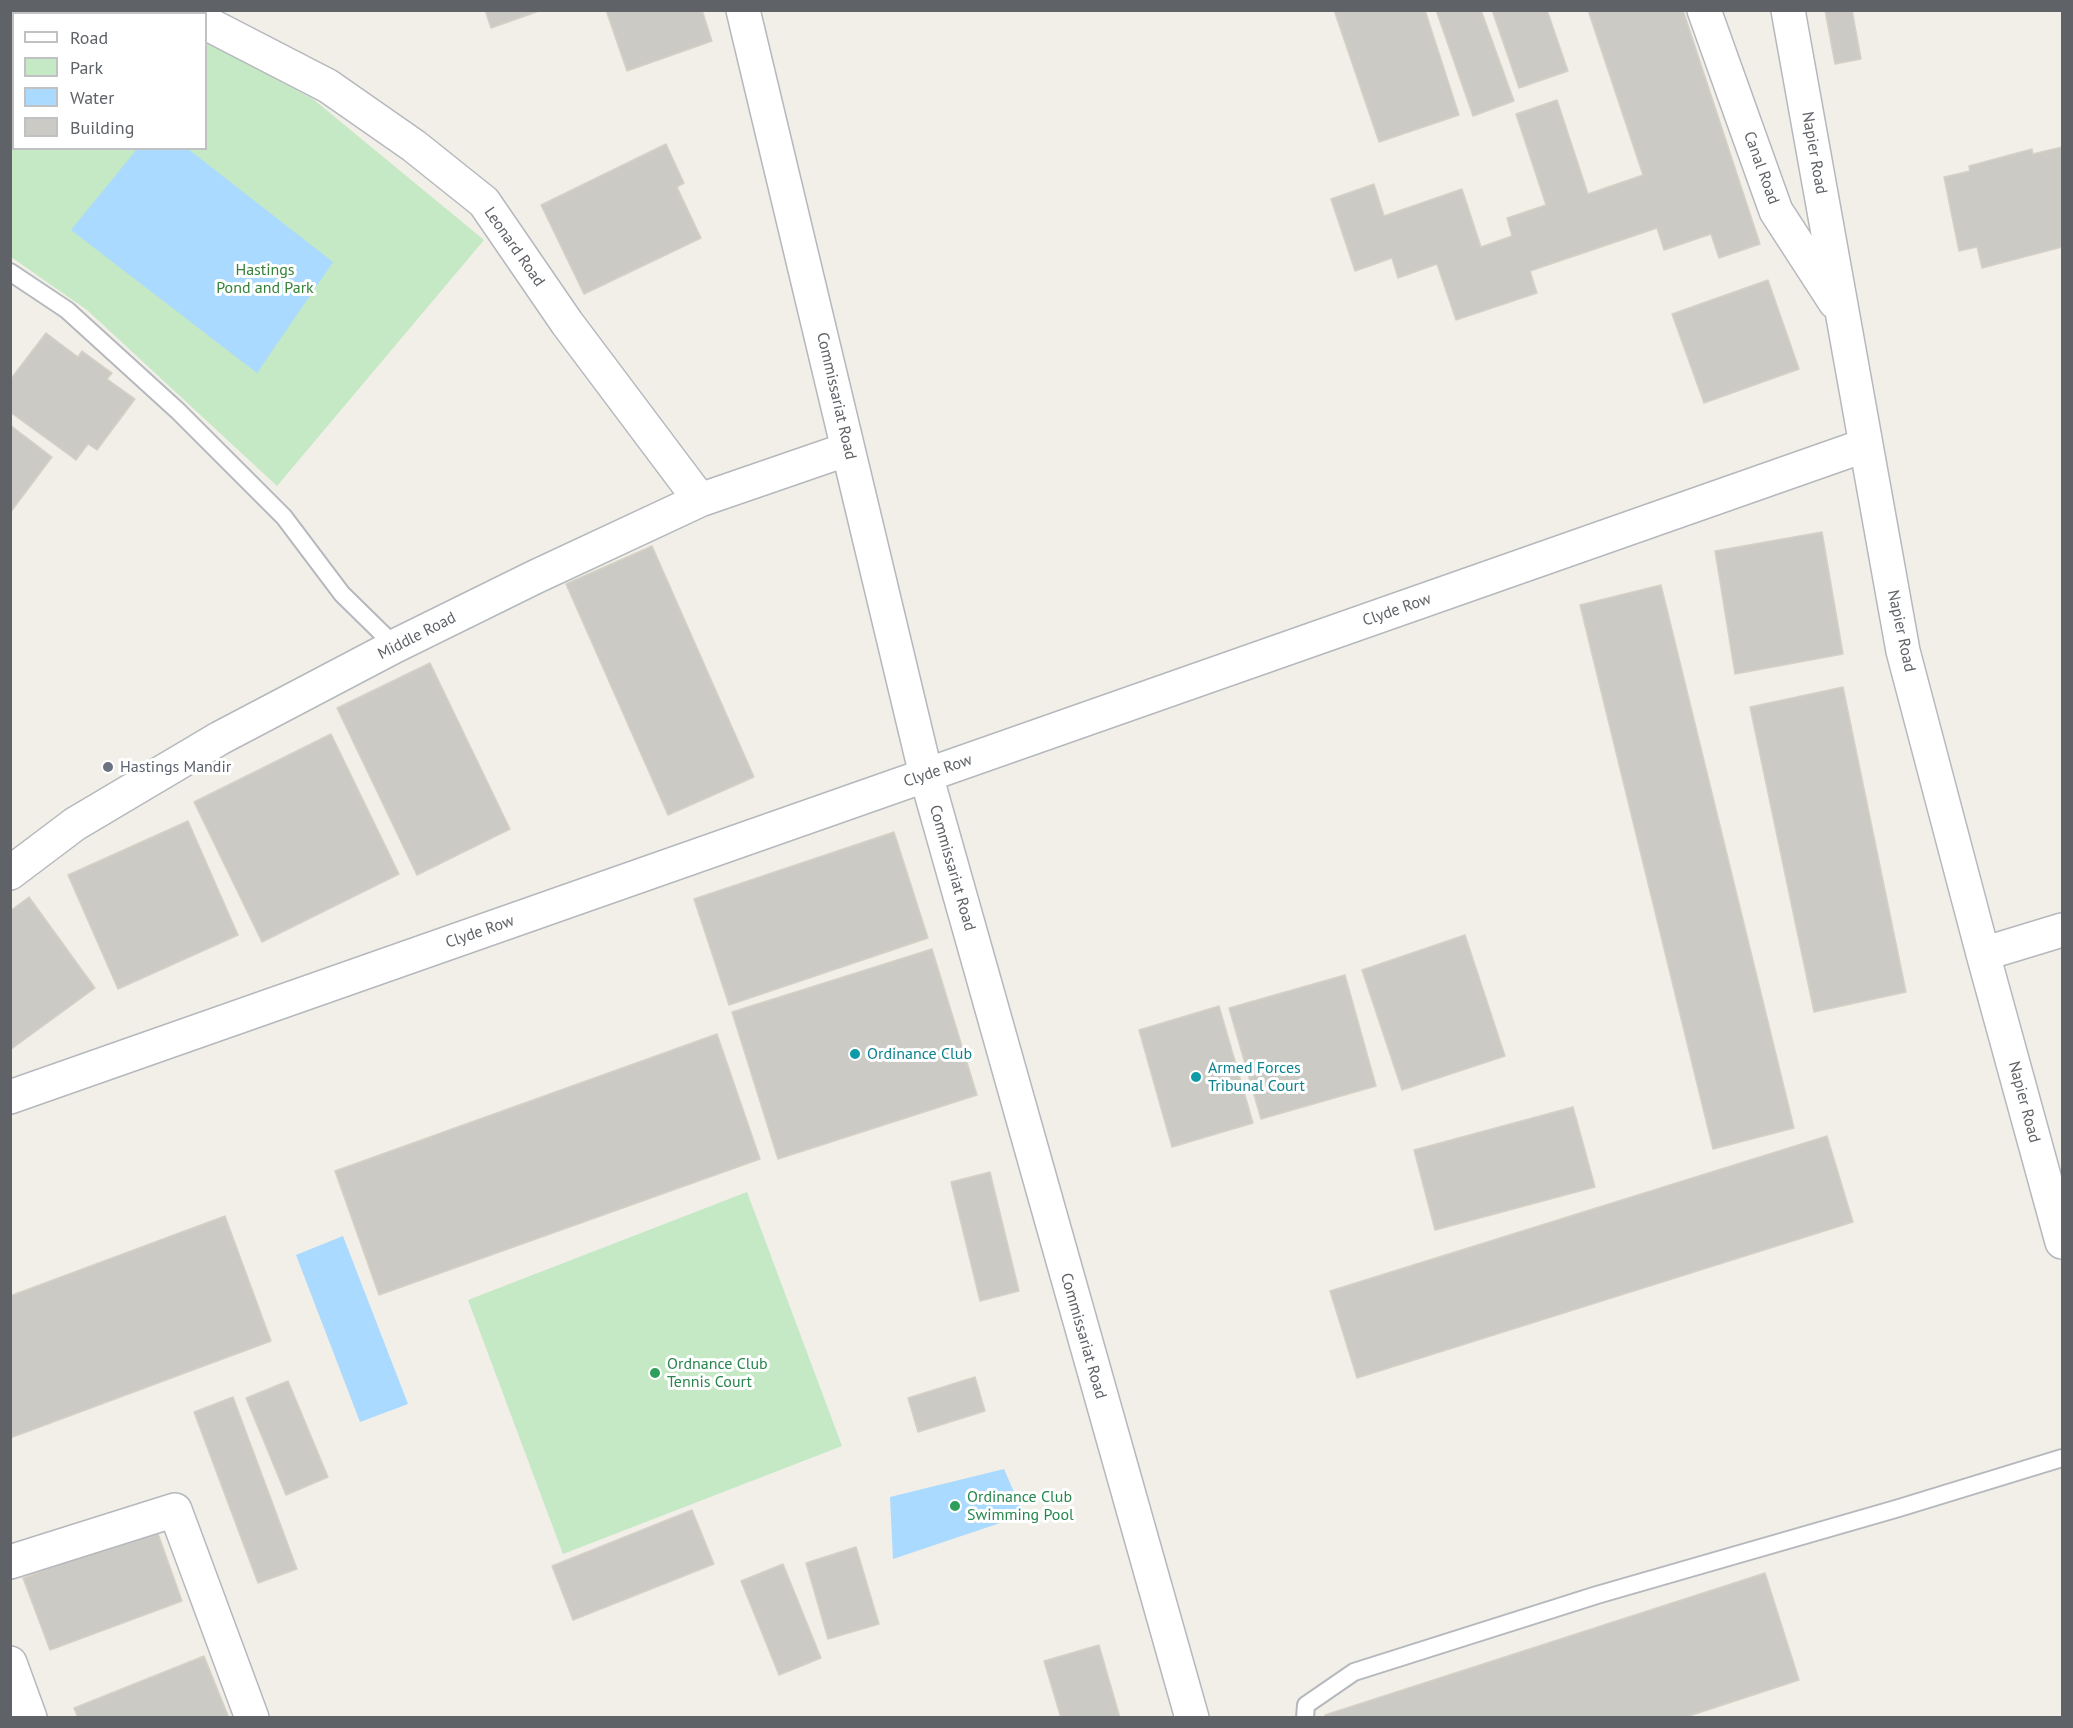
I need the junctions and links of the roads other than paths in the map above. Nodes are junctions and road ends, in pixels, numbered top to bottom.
1 (744, 10) edge
2 (1704, 10) edge
3 (1788, 10) edge
4 (207, 24) edge
5 (10, 272) edge
6 (1843, 314) junction
7 (1866, 445) junction
8 (848, 449) junction
9 (700, 500) junction
10 (395, 646) junction
11 (926, 775) junction
12 (10, 873) edge
13 (2062, 930) edge
14 (1983, 954) junction
15 (10, 1097) edge
16 (2062, 1242) edge
17 (2062, 1458) edge
18 (10, 1562) edge
19 (10, 1664) edge
20 (30, 1718) edge
21 (252, 1718) edge
22 (1192, 1718) edge
23 (1305, 1718) edge

1 - 8 street, Commissariat Road
2 - 6 street, Canal Road
3 - 6 street, Napier Road
4 - 9 street, Leonard Road
5 - 10 lane
6 - 7 street, Napier Road
7 - 11 street, Clyde Row
7 - 14 street, Napier Road
8 - 9 street, Middle Road
8 - 11 street, Commissariat Road
9 - 10 street, Middle Road
10 - 12 street, Middle Road
11 - 15 street, Clyde Row
11 - 22 street, Commissariat Road
13 - 14 street
14 - 16 street, Napier Road
17 - 23 lane
18 - 21 street
19 - 20 street

